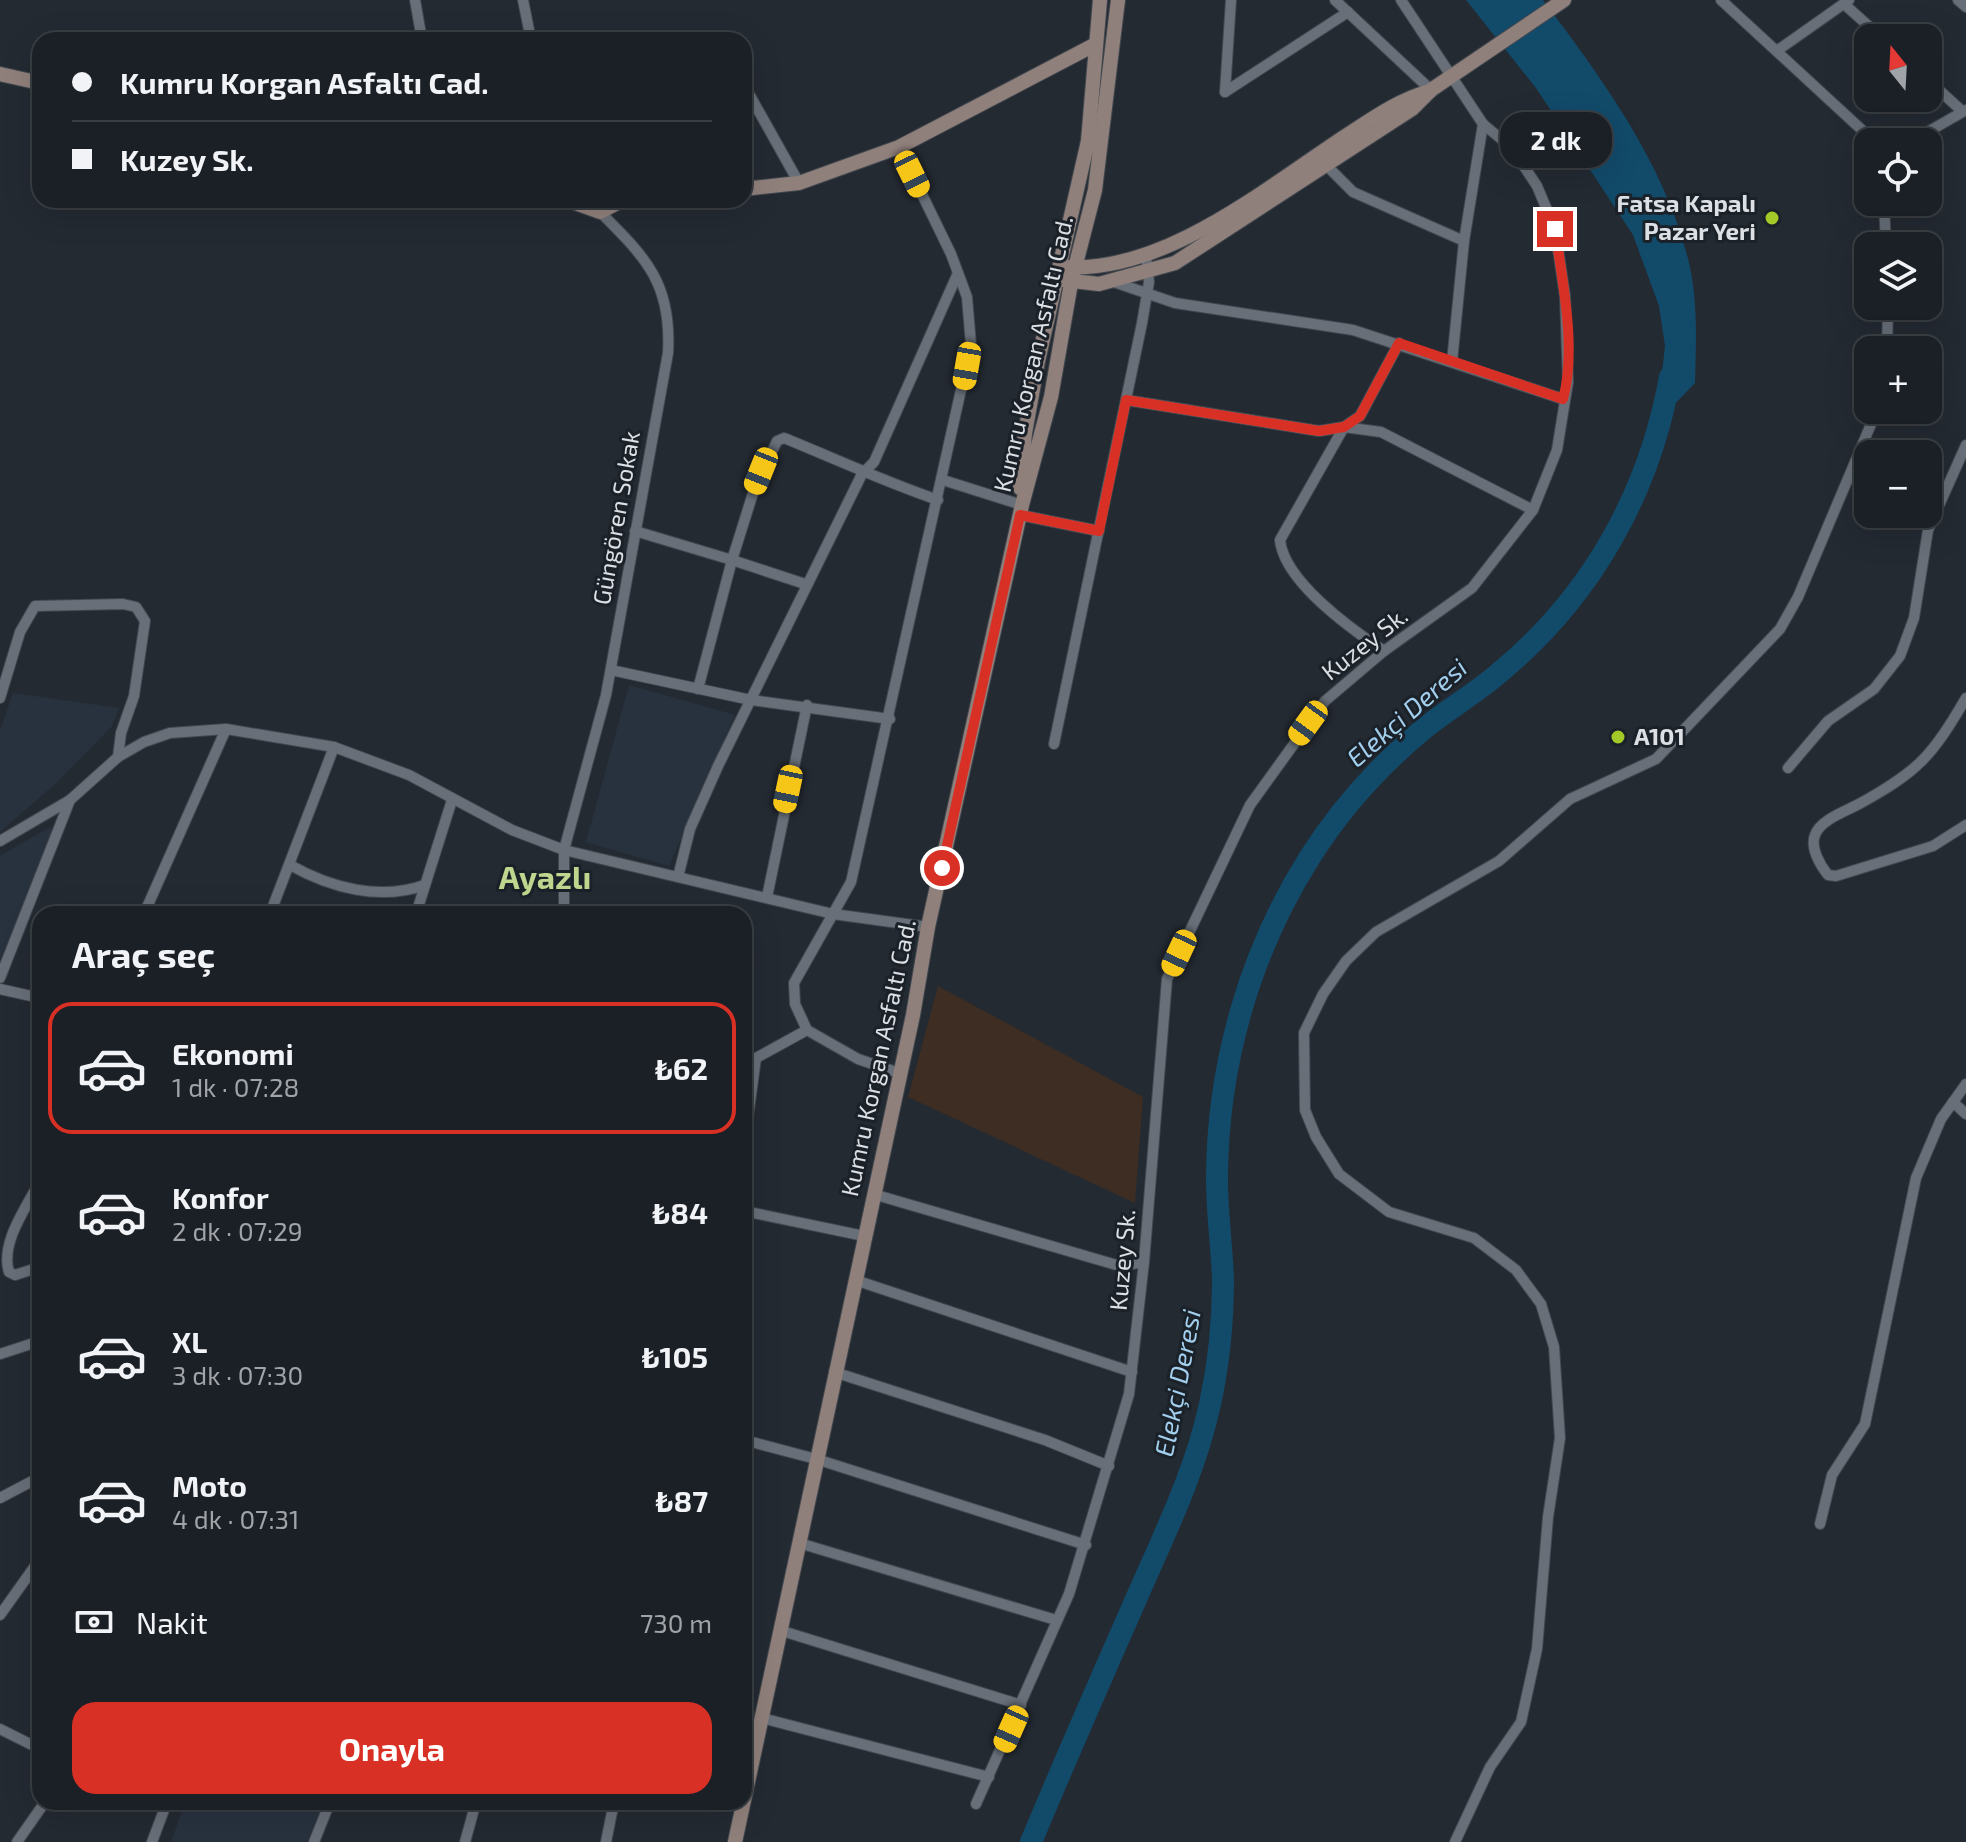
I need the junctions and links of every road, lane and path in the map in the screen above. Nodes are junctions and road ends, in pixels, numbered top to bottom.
1 (523, 0) edge
2 (1100, 0) edge
3 (1118, 0) edge
4 (1231, 0) edge
5 (1335, 0) edge
6 (1401, 0) edge
7 (1564, 0) edge
8 (1721, 0) edge
9 (1958, 0) edge
10 (416, 1) edge
11 (1846, 2) edge
12 (1966, 7) edge
13 (1348, 12) junction
14 (1868, 24) edge
15 (421, 32) edge
16 (529, 32) edge
17 (1096, 44) junction
18 (1778, 50) junction
19 (0, 74) edge
20 (1457, 74) junction
21 (32, 81) edge
22 (1431, 90) junction
23 (1942, 92) edge
24 (752, 93) edge
25 (1964, 110) edge
26 (1377, 124) junction
27 (1483, 124) junction
28 (1860, 128) edge
29 (1934, 128) edge
30 (899, 147) junction
31 (1322, 160) junction
32 (799, 183) junction
33 (752, 188) edge
34 (589, 208) edge
35 (608, 208) edge
36 (600, 212) junction
37 (1464, 241) junction
38 (1147, 264) junction
39 (958, 273) junction
40 (1056, 273) junction
41 (1074, 275) junction
42 (1111, 281) junction
43 (1147, 294) junction
44 (1399, 343) junction
45 (1452, 362) junction
46 (1563, 399) junction
47 (1126, 400) junction
48 (1871, 424) edge
49 (1344, 427) junction
50 (1966, 445) edge
51 (862, 474) junction
52 (943, 480) junction
53 (938, 500) junction
54 (1021, 510) junction
55 (1533, 510) junction
56 (635, 531) junction
57 (1099, 531) junction
58 (732, 560) junction
59 (805, 584) junction
60 (1384, 651) junction
61 (611, 670) junction
62 (2, 686) edge
63 (698, 689) junction
64 (0, 698) edge
65 (1966, 698) edge
66 (751, 700) junction
67 (807, 705) junction
68 (890, 719) junction
69 (226, 729) junction
70 (1054, 744) dead end
71 (334, 747) junction
72 (118, 757) junction
73 (1788, 768) dead end
74 (70, 800) junction
75 (452, 800) junction
76 (1966, 825) edge
77 (0, 841) edge
78 (564, 850) junction
79 (290, 865) junction
80 (678, 877) junction
81 (425, 885) junction
82 (767, 897) junction
83 (148, 906) edge
84 (273, 906) edge
85 (418, 906) edge
86 (564, 906) edge
87 (833, 914) junction
88 (928, 927) junction
89 (0, 978) edge
90 (0, 989) edge
91 (32, 996) edge
92 (807, 1030) junction
93 (752, 1059) edge
94 (899, 1073) junction
95 (1966, 1084) edge
96 (1953, 1102) junction
97 (1966, 1114) edge
98 (873, 1194) junction
99 (32, 1195) edge
100 (752, 1213) edge
101 (864, 1236) junction
102 (1144, 1262) junction
103 (32, 1270) edge
104 (855, 1280) junction
105 (32, 1344) edge
106 (0, 1354) edge
107 (834, 1372) junction
108 (1132, 1372) junction
109 (752, 1442) edge
110 (816, 1459) junction
111 (1109, 1466) junction
112 (32, 1481) edge
113 (0, 1498) edge
114 (1820, 1524) dead end
115 (799, 1543) junction
116 (1086, 1545) junction
117 (32, 1570) edge
118 (0, 1615) edge
119 (1056, 1620) junction
120 (779, 1630) junction
121 (1021, 1705) junction
122 (762, 1718) junction
123 (0, 1729) edge
124 (752, 1735) edge
125 (32, 1745) edge
126 (989, 1777) junction
127 (976, 1804) dead end
128 (39, 1810) edge
129 (164, 1810) edge
130 (327, 1810) edge
131 (474, 1810) edge
132 (612, 1810) edge
133 (740, 1810) edge
134 (17, 1842) edge
135 (152, 1842) edge
136 (314, 1842) edge
137 (465, 1842) edge
138 (606, 1842) edge
139 (735, 1842) edge
140 (1455, 1842) edge

1 - 16 street
2 - 17 main road
3 - 41 main road, Kumru Korgan Asfaltı Cad.
4 - 13 street
5 - 13 street
6 - 20 street, Kuzey Sk.
7 - 20 main road
8 - 18 street
9 - 12 street
10 - 15 street
11 - 14 street
11 - 18 street
13 - 22 street
17 - 30 main road
17 - 40 main road
18 - 28 street
19 - 21 main road
20 - 22 main road
20 - 27 street, Kuzey Sk.
22 - 26 main road
22 - 26 main road
23 - 25 street
24 - 32 street
25 - 29 street
26 - 31 main road
27 - 37 street
27 - 46 street, Kuzey Sk.
30 - 32 main road
30 - 39 street
31 - 37 street
31 - 38 main road
32 - 33 main road
34 - 36 main road
35 - 36 main road
36 - 56 street, Güngören Sokak
37 - 45 street
38 - 41 main road
38 - 42 main road
38 - 43 street
39 - 51 street
39 - 52 street
40 - 41 main road
40 - 54 main road
41 - 42 main road
41 - 54 main road, Kumru Korgan Asfaltı Cad.
42 - 43 street
43 - 44 street
43 - 47 street
44 - 45 street
44 - 49 street
45 - 46 street
46 - 55 street, Kuzey Sk.
47 - 49 street
47 - 57 street
48 - 140 street
49 - 55 street
49 - 60 street
50 - 73 street
51 - 53 street
51 - 58 street
51 - 59 street
52 - 53 street
52 - 54 street
53 - 68 street
54 - 57 street
54 - 88 main road, Kumru Korgan Asfaltı Cad.
55 - 60 street, Kuzey Sk.
56 - 58 street
56 - 61 street, Güngören Sokak
57 - 70 street
58 - 59 street
58 - 63 street
59 - 66 street
60 - 102 street, Kuzey Sk.
61 - 63 street
61 - 78 street, Güngören Sokak
62 - 64 street
62 - 72 street
63 - 66 street
65 - 76 street
66 - 67 street
66 - 80 street
67 - 68 street
67 - 82 street
68 - 87 street
69 - 71 street
69 - 72 street
69 - 83 street
71 - 75 street
71 - 79 street
72 - 74 street
74 - 77 street
74 - 89 street
75 - 78 street
75 - 81 street
78 - 80 street
78 - 86 street, Güngören Sokak
79 - 81 street
79 - 84 street
80 - 82 street
81 - 85 street
82 - 87 street
87 - 88 street
87 - 92 street
88 - 94 main road, Kumru Korgan Asfaltı Cad.
90 - 91 street
92 - 93 street
92 - 94 street
94 - 98 main road, Kumru Korgan Asfaltı Cad.
95 - 96 street
96 - 97 street
96 - 114 street
98 - 101 main road, Kumru Korgan Asfaltı Cad.
98 - 102 street
99 - 103 street
100 - 101 street
101 - 104 main road, Kumru Korgan Asfaltı Cad.
102 - 108 street, Kuzey Sk.
104 - 107 main road, Kumru Korgan Asfaltı Cad.
104 - 108 street
105 - 106 street
107 - 110 main road, Kumru Korgan Asfaltı Cad.
107 - 111 street
108 - 111 street, Kuzey Sk.
109 - 110 street
110 - 115 main road, Kumru Korgan Asfaltı Cad.
110 - 116 street
111 - 116 street, Kuzey Sk.
112 - 113 street
115 - 119 street
115 - 120 main road, Kumru Korgan Asfaltı Cad.
116 - 119 street, Kuzey Sk.
117 - 118 street
119 - 121 street, Kuzey Sk.
120 - 121 street
120 - 122 main road, Kumru Korgan Asfaltı Cad.
121 - 126 street, Kuzey Sk.
122 - 124 main road, Kumru Korgan Asfaltı Cad.
122 - 126 street
123 - 125 street
126 - 127 street, Kuzey Sk.
128 - 134 street
129 - 135 street
130 - 136 street
131 - 137 street
132 - 138 street
133 - 139 main road, Kumru Korgan Asfaltı Cad.

